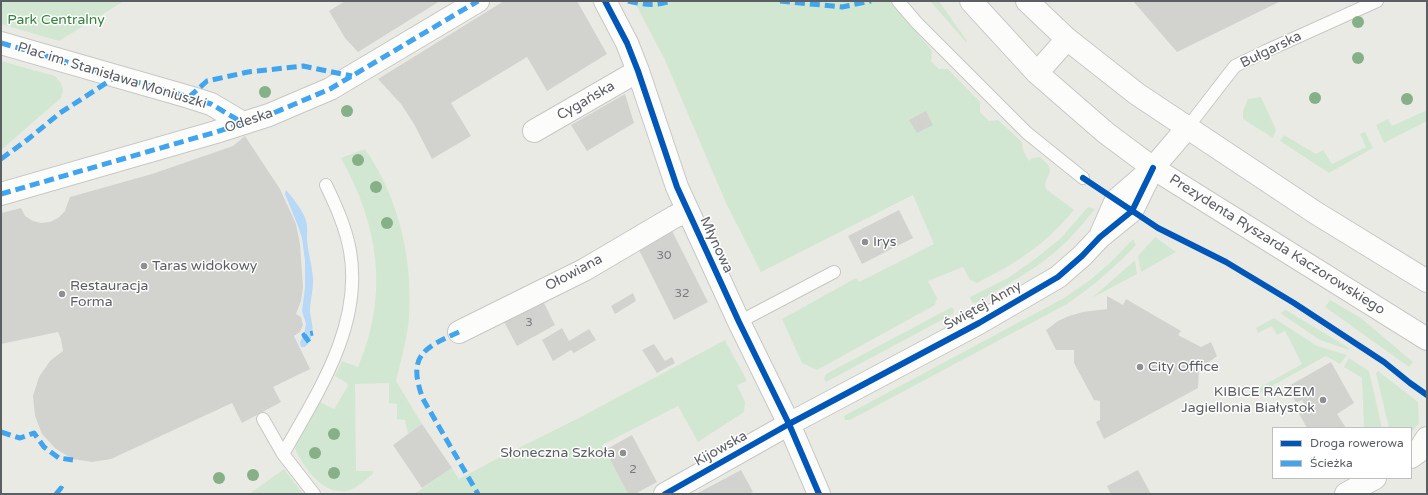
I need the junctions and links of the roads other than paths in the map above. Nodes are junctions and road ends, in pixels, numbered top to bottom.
1 (478, 1) edge
2 (605, 1) edge
3 (898, 1) edge
4 (971, 1) edge
5 (1027, 1) edge
6 (1377, 1) edge
7 (1067, 39) junction
8 (1, 43) edge
9 (638, 71) junction
10 (1037, 73) junction
11 (243, 123) junction
12 (1187, 128) junction
13 (534, 131) dead end
14 (1153, 168) junction
15 (1083, 178) dead end
16 (326, 185) dead end
17 (1, 194) edge
18 (687, 210) junction
19 (834, 272) dead end
20 (1427, 281) edge
21 (739, 322) junction
22 (459, 332) dead end
23 (1427, 339) edge
24 (263, 419) dead end
25 (789, 424) junction
26 (283, 454) junction
27 (1374, 479) edge
28 (314, 494) edge
29 (665, 494) edge
30 (818, 494) edge
31 (1346, 494) edge

1 - 11 street, Odeska
2 - 9 street, Młynowa
3 - 15 lane
4 - 10 street, Prezydenta Ryszarda Kaczorowskiego
5 - 7 street
6 - 12 lane, Bułgarska
7 - 10 street
7 - 12 street
8 - 11 street, Plac im. Stanisława Moniuszki
9 - 13 street, Cygańska
9 - 18 street, Młynowa
10 - 14 street, Prezydenta Ryszarda Kaczorowskiego
11 - 17 street, Odeska
12 - 14 street, Świętej Anny
12 - 20 street
14 - 23 street, Prezydenta Ryszarda Kaczorowskiego
14 - 25 street, Świętej Anny
16 - 26 lane
18 - 21 street, Młynowa
18 - 22 street, Ołowiana
19 - 21 lane
21 - 25 street, Młynowa
24 - 26 lane
25 - 29 street, Kijowska
25 - 30 street, Młynowa
26 - 28 lane
27 - 31 street

